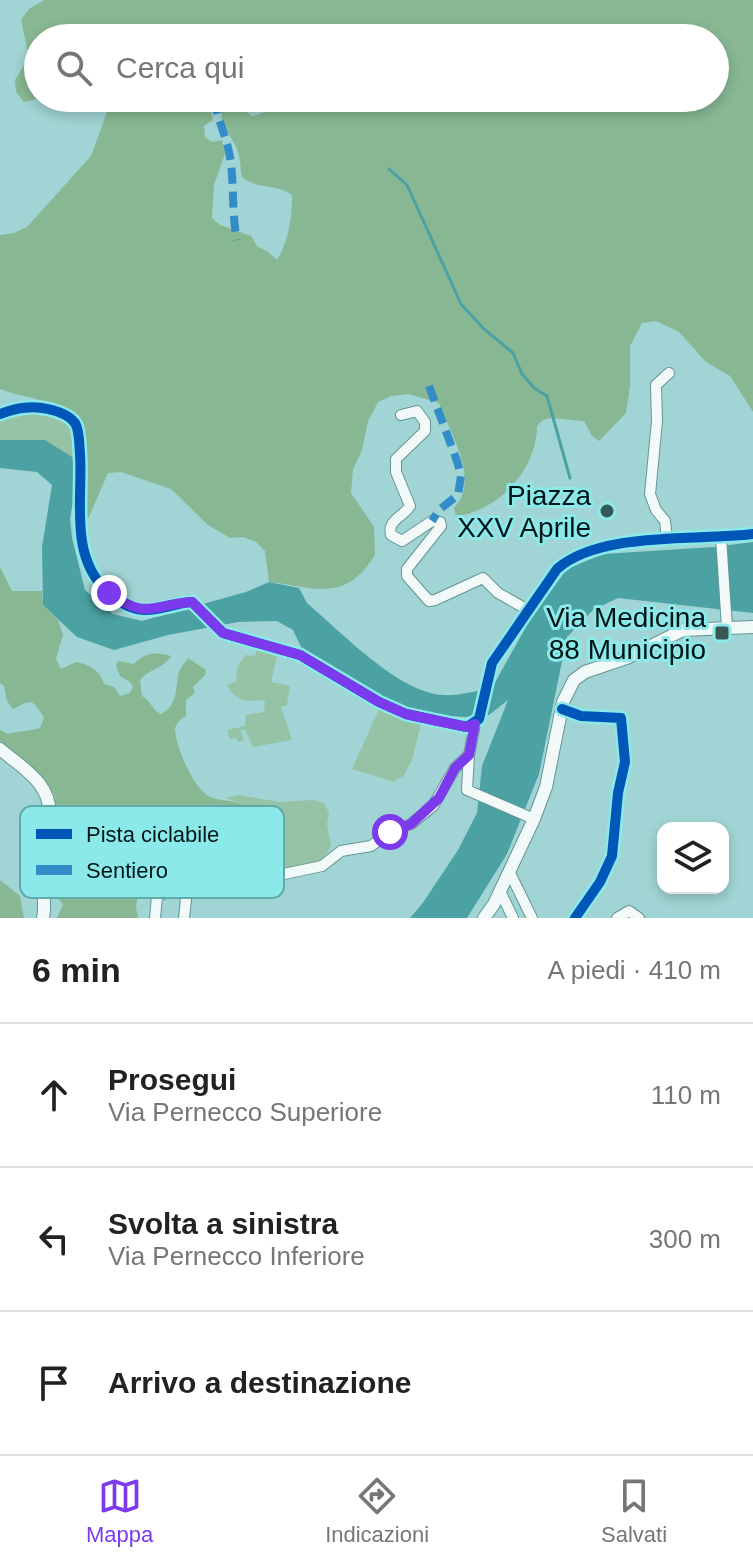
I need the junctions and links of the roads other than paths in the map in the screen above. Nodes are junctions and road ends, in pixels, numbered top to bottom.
1 (669, 373) dead end
2 (0, 414) edge
3 (401, 415) dead end
4 (753, 534) edge
5 (667, 538) junction
6 (721, 539) junction
7 (528, 610) junction
8 (727, 622) junction
9 (753, 627) edge
10 (562, 709) junction
11 (477, 722) junction
12 (0, 749) edge
13 (469, 755) junction
14 (49, 806) edge
15 (532, 818) junction
16 (509, 871) junction
17 (284, 874) edge
18 (500, 891) junction
19 (45, 898) edge
20 (157, 898) edge
21 (186, 898) edge
22 (43, 918) edge
23 (155, 918) edge
24 (184, 918) edge
25 (484, 918) edge
26 (513, 918) edge
27 (532, 918) edge
28 (575, 918) edge
29 (617, 918) edge
30 (639, 918) edge

1 - 5 street
2 - 11 street
3 - 7 street
4 - 6 street
5 - 6 street
5 - 7 street
6 - 8 street
7 - 11 street
8 - 9 main road
8 - 10 main road
10 - 15 main road
10 - 28 street
11 - 13 street
12 - 14 main road
13 - 15 street
13 - 17 street
15 - 16 main road
16 - 18 main road
16 - 27 street
18 - 25 main road
18 - 26 street
19 - 22 main road
20 - 23 street
21 - 24 street
29 - 30 street

